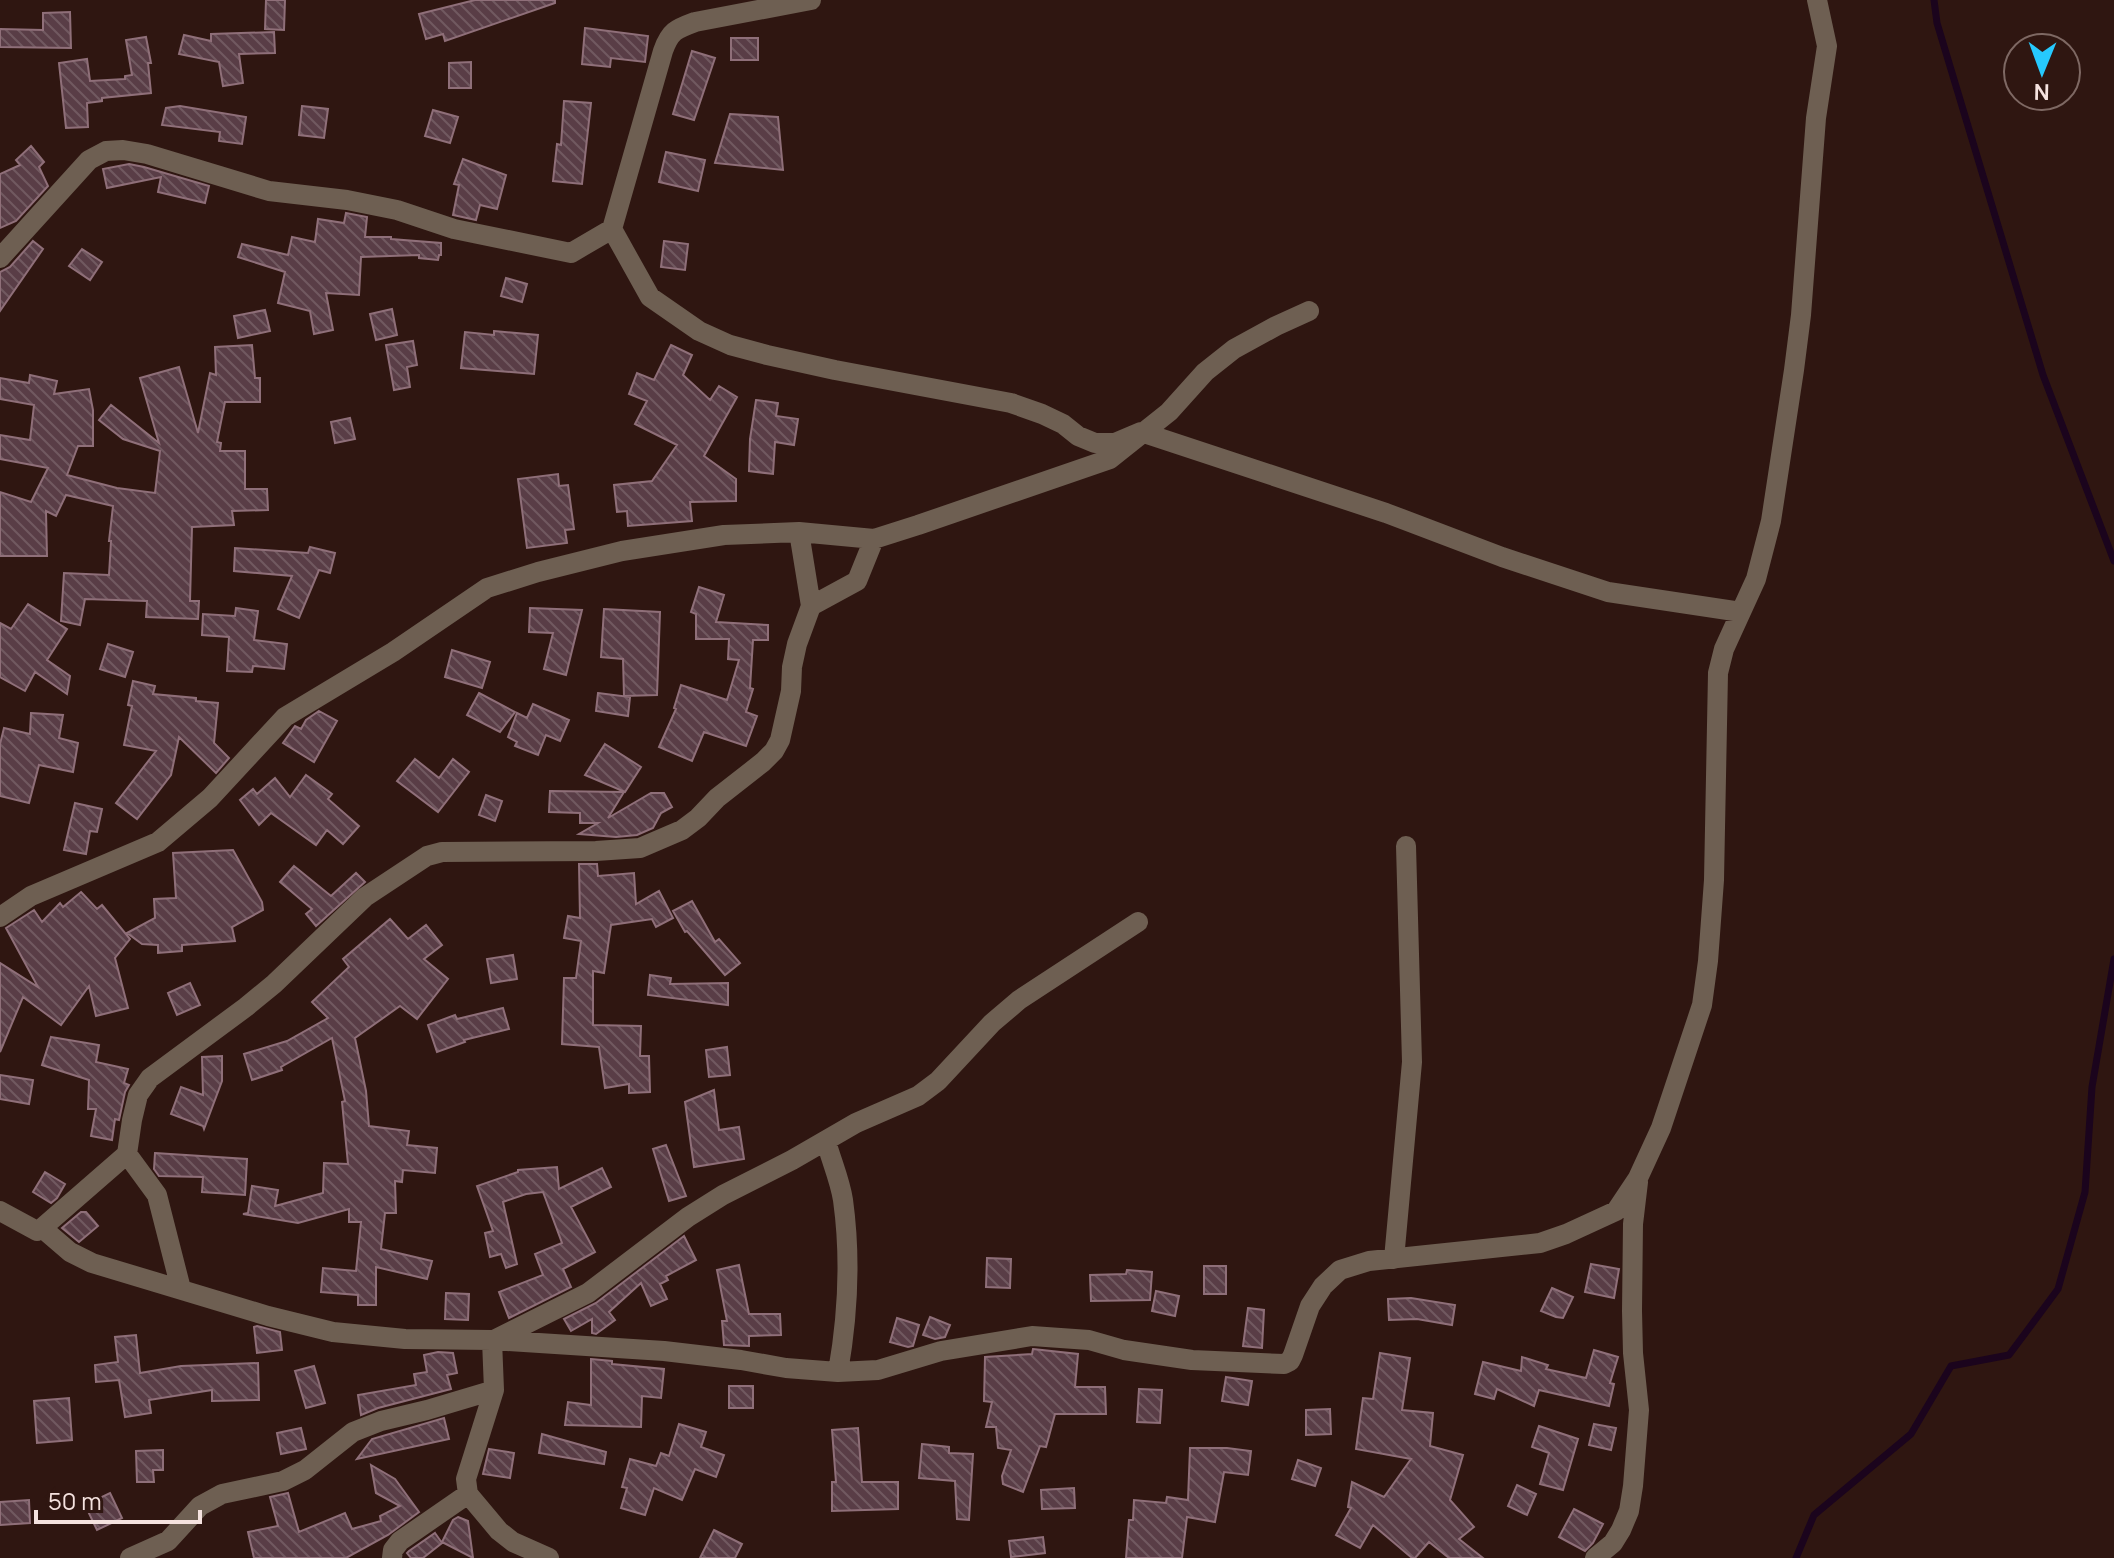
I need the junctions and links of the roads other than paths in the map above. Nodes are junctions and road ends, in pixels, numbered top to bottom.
1 (811, 0) edge
2 (1817, 0) edge
3 (612, 229) junction
4 (0, 258) edge
5 (1309, 311) dead end
6 (1141, 432) junction
7 (799, 532) junction
8 (874, 539) junction
9 (811, 606) junction
10 (1741, 612) junction
11 (1406, 846) dead end
12 (0, 917) edge
13 (1138, 922) dead end
14 (826, 1141) junction
15 (127, 1154) junction
16 (1638, 1178) junction
17 (0, 1211) edge
18 (42, 1228) junction
19 (1394, 1259) junction
20 (181, 1289) junction
21 (492, 1340) junction
22 (838, 1372) junction
23 (494, 1390) junction
24 (468, 1494) junction
25 (130, 1558) edge
26 (392, 1558) edge
27 (549, 1558) edge
28 (1595, 1558) edge

1 - 3 street
2 - 10 street
3 - 4 street
3 - 6 street
5 - 6 street
6 - 8 street
6 - 10 street
7 - 8 street
7 - 9 street
7 - 12 street
8 - 9 street
9 - 15 street
10 - 16 street
11 - 19 street
13 - 14 street
14 - 21 street
14 - 22 street
15 - 18 street
15 - 20 street
16 - 19 street
16 - 28 street
17 - 18 street
18 - 20 street
19 - 22 street
20 - 21 street
21 - 22 street
21 - 23 street
23 - 24 street
23 - 25 street
24 - 26 street
24 - 27 street

